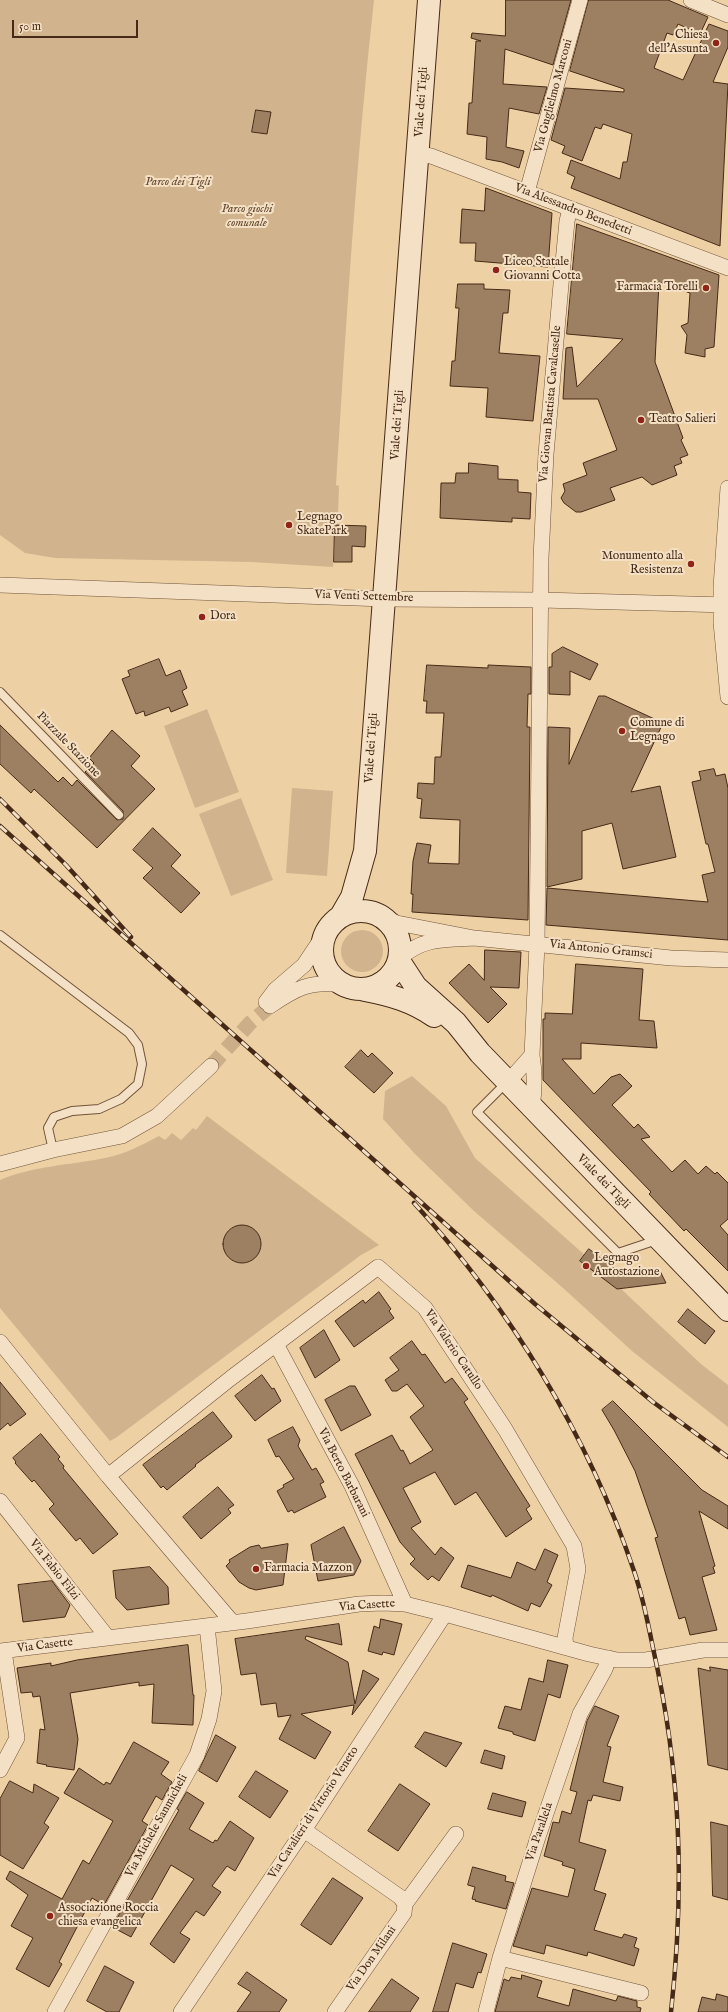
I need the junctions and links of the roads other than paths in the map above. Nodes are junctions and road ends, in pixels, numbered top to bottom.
1 (429, 0) edge
2 (580, 0) edge
3 (691, 0) edge
4 (728, 16) edge
5 (418, 154) junction
6 (527, 192) junction
7 (570, 209) junction
8 (728, 268) edge
9 (728, 488) edge
10 (0, 585) edge
11 (384, 599) junction
12 (541, 600) junction
13 (724, 605) edge
14 (0, 692) edge
15 (728, 697) edge
16 (119, 815) dead end
17 (365, 851) junction
18 (341, 916) junction
19 (382, 917) junction
20 (326, 932) junction
21 (0, 934) edge
22 (474, 938) junction
23 (537, 944) junction
24 (400, 960) junction
25 (728, 960) edge
26 (342, 985) junction
27 (365, 990) junction
28 (480, 1053) junction
29 (532, 1055) junction
30 (211, 1066) tunnel mouth
31 (508, 1082) junction
32 (532, 1107) junction
33 (53, 1150) junction
34 (0, 1164) edge
35 (659, 1240) junction
36 (728, 1310) edge
37 (0, 1342) edge
38 (276, 1344) junction
39 (108, 1476) junction
40 (0, 1501) edge
41 (405, 1604) junction
42 (445, 1614) junction
43 (233, 1623) junction
44 (207, 1626) junction
45 (108, 1638) junction
46 (566, 1647) junction
47 (728, 1650) edge
48 (2, 1651) edge
49 (608, 1658) junction
50 (0, 1770) edge
51 (304, 1830) junction
52 (456, 1834) dead end
53 (405, 1904) junction
54 (500, 1958) junction
55 (641, 1993) dead end
56 (55, 2012) edge
57 (181, 2012) edge
58 (335, 2012) edge
59 (486, 2012) edge

1 - 5 street, Viale dei Tigli
2 - 6 street, Via Guglielmo Marconi
3 - 4 street
5 - 6 street, Via Alessandro Benedetti
5 - 11 street, Viale dei Tigli
6 - 7 street, Via Alessandro Benedetti
7 - 8 street, Via Alessandro Benedetti
7 - 12 street, Via Giovan Battista Cavalcaselle
9 - 13 street
10 - 11 street, Via Venti Settembre
11 - 12 street, Via Venti Settembre
11 - 17 street, Viale dei Tigli
12 - 13 street, Via Venti Settembre
12 - 23 street, Via Giovan Battista Cavalcaselle
13 - 15 street
14 - 16 lane, Piazzale Stazione
17 - 18 street, Viale dei Tigli
17 - 19 street, Viale dei Tigli
18 - 19 street
18 - 20 street, Viale dei Tigli
19 - 22 street, Via Antonio Gramsci
19 - 24 street, Viale dei Tigli
20 - 26 street, Viale dei Tigli
20 - 26 street
21 - 33 lane
22 - 23 street, Via Antonio Gramsci
22 - 24 street, Via Antonio Gramsci
23 - 25 street, Via Antonio Gramsci
23 - 29 street, Via Giovan Battista Cavalcaselle
24 - 27 street
24 - 28 street, Viale dei Tigli
26 - 27 street, Viale dei Tigli
27 - 28 street, Viale dei Tigli
28 - 31 street, Viale dei Tigli
29 - 31 street
29 - 32 street, Via Giovan Battista Cavalcaselle
30 - 33 street
31 - 32 street, Viale dei Tigli
31 - 35 lane
32 - 35 street, Viale dei Tigli
33 - 34 street
35 - 36 street, Viale dei Tigli
37 - 39 street
38 - 39 street, Via Valerio Catullo
38 - 41 street, Via Berto Barbarani
38 - 46 street, Via Valerio Catullo
39 - 43 street
40 - 45 street, Via Fabio Filzi
41 - 42 street, Via Casette
41 - 43 street, Via Casette
42 - 46 street, Via Casette
42 - 51 street, Via Cavalieri di Vittorio Veneto
43 - 44 street, Via Casette
44 - 45 street, Via Casette
44 - 56 street, Via Michele Sanmicheli
45 - 48 street, Via Casette
46 - 49 street, Via Casette
47 - 49 street, Via Casette
48 - 50 street
49 - 54 street, Via Parallela
51 - 53 street
51 - 57 street, Via Cavalieri di Vittorio Veneto
52 - 53 street, Via Don Milani
53 - 58 street, Via Don Milani
54 - 55 street
54 - 59 street, Via Parallela

